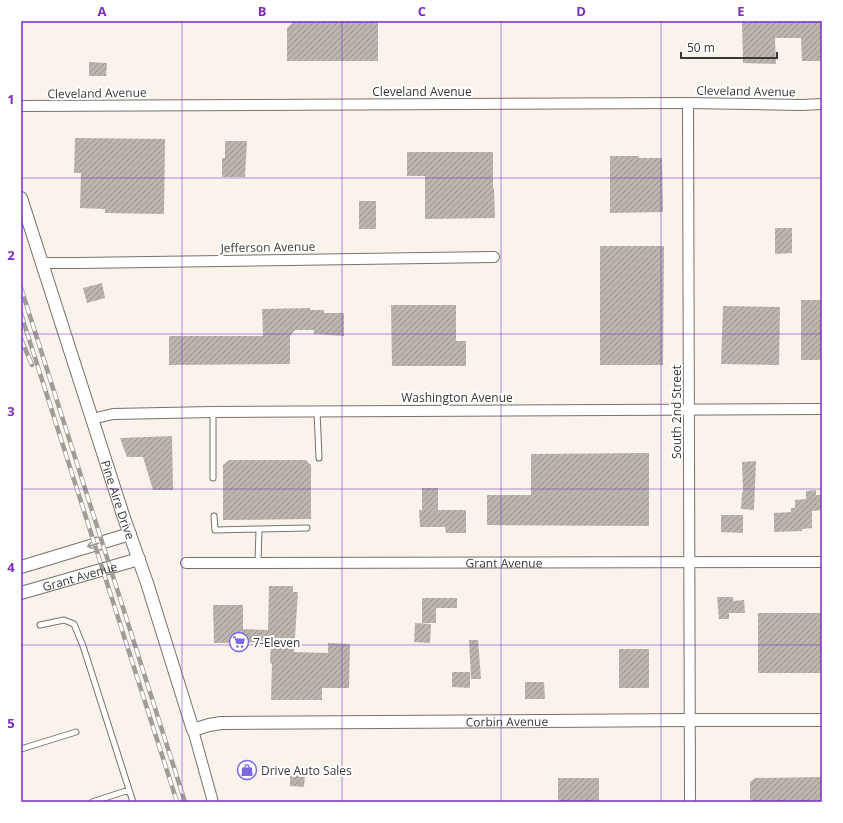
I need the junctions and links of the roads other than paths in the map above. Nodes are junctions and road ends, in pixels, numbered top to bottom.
1 (688, 104) junction
2 (822, 104) edge
3 (21, 106) edge
4 (21, 198) edge
5 (494, 257) dead end
6 (42, 263) junction
7 (688, 409) junction
8 (822, 409) edge
9 (317, 411) junction
10 (213, 412) junction
11 (92, 419) junction
12 (319, 458) dead end
13 (213, 478) dead end
14 (214, 516) dead end
15 (307, 528) dead end
16 (259, 529) junction
17 (130, 534) junction
18 (139, 559) junction
19 (689, 561) junction
20 (822, 562) edge
21 (186, 563) dead end
22 (258, 563) junction
23 (21, 567) edge
24 (21, 593) edge
25 (40, 625) dead end
26 (690, 720) junction
27 (822, 720) edge
28 (193, 730) junction
29 (76, 732) dead end
30 (21, 749) edge
31 (129, 790) junction
32 (92, 802) edge
33 (133, 802) edge
34 (213, 802) edge
35 (690, 802) edge

1 - 2 street, Cleveland Avenue
1 - 3 street, Cleveland Avenue
1 - 7 street, South 2nd Street
4 - 6 street, Pine Aire Drive
5 - 6 street, Jefferson Avenue
6 - 11 street, Pine Aire Drive
7 - 8 street, Washington Avenue
7 - 9 street, Washington Avenue
7 - 19 street, South 2nd Street
9 - 10 street, Washington Avenue
9 - 12 lane
10 - 11 street, Washington Avenue
10 - 13 lane
11 - 17 street, Pine Aire Drive
14 - 16 lane
15 - 16 lane
16 - 22 lane
17 - 18 street, Pine Aire Drive
17 -> 23 street
18 - 24 street, Grant Avenue
18 - 28 street, Pine Aire Drive
19 - 20 street, Grant Avenue
19 - 22 street, Grant Avenue
19 - 26 street, South 2nd Street
21 - 22 street, Grant Avenue
25 - 31 lane
26 - 27 street, Corbin Avenue
26 - 28 street, Corbin Avenue
26 - 35 street, South 2nd Street
28 - 34 street, Pine Aire Drive
29 - 30 lane
31 - 32 lane
31 - 33 lane

